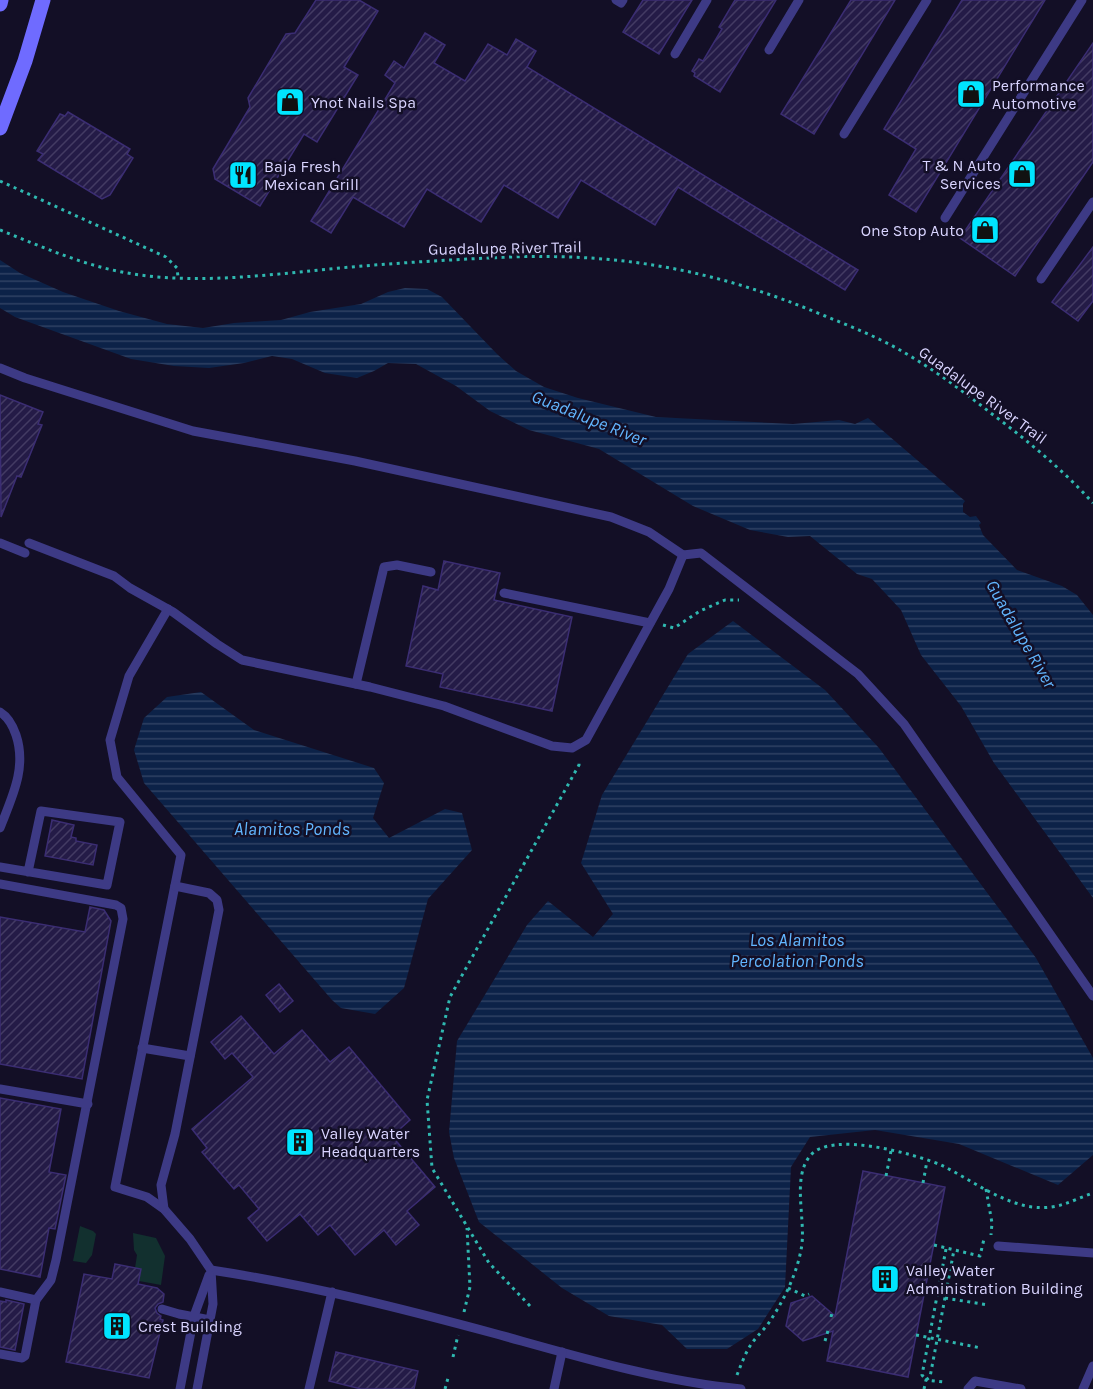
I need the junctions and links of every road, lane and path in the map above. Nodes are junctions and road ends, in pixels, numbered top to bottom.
1 (43, 0) edge
2 (616, 0) edge
3 (622, 0) edge
4 (707, 0) edge
5 (799, 0) edge
6 (927, 0) edge
7 (1082, 0) edge
8 (769, 50) dead end
9 (675, 54) dead end
10 (0, 128) edge
11 (844, 134) dead end
12 (0, 181) edge
13 (1093, 202) edge
14 (945, 218) dead end
15 (0, 230) edge
16 (178, 277) junction
17 (1041, 279) dead end
18 (0, 368) edge
19 (1093, 503) edge
20 (0, 543) edge
21 (29, 543) dead end
22 (25, 553) dead end
23 (683, 555) junction
24 (431, 572) dead end
25 (504, 593) dead end
26 (762, 601) junction
27 (168, 609) junction
28 (650, 623) junction
29 (356, 684) junction
30 (0, 712) edge
31 (581, 743) junction
32 (0, 828) edge
33 (0, 867) edge
34 (28, 872) junction
35 (0, 884) edge
36 (175, 886) junction
37 (1093, 996) edge
38 (142, 1048) junction
39 (190, 1056) junction
40 (0, 1089) edge
41 (88, 1104) junction
42 (847, 1143) junction
43 (891, 1150) junction
44 (847, 1151) dead end
45 (927, 1161) junction
46 (886, 1176) dead end
47 (923, 1183) dead end
48 (161, 1185) junction
49 (986, 1189) junction
50 (1093, 1193) edge
51 (147, 1197) junction
52 (164, 1209) junction
53 (466, 1226) junction
54 (934, 1245) dead end
55 (998, 1246) dead end
56 (946, 1249) junction
57 (954, 1250) junction
58 (1093, 1253) edge
59 (211, 1270) junction
60 (788, 1288) junction
61 (0, 1292) edge
62 (332, 1292) junction
63 (809, 1294) dead end
64 (945, 1298) junction
65 (36, 1300) junction
66 (988, 1305) dead end
67 (530, 1306) dead end
68 (162, 1309) dead end
69 (464, 1312) dead end
70 (194, 1316) junction
71 (210, 1320) junction
72 (829, 1327) dead end
73 (459, 1334) dead end
74 (916, 1335) dead end
75 (929, 1338) junction
76 (937, 1340) junction
77 (825, 1341) dead end
78 (981, 1348) dead end
79 (562, 1352) junction
80 (0, 1354) edge
81 (453, 1357) dead end
82 (1093, 1366) edge
83 (736, 1376) dead end
84 (448, 1378) dead end
85 (926, 1380) junction
86 (944, 1382) dead end
87 (180, 1389) edge
88 (197, 1389) edge
89 (309, 1389) edge
90 (445, 1389) edge
91 (554, 1389) edge
92 (741, 1389) edge
93 (924, 1389) edge
94 (968, 1389) edge
95 (1021, 1389) edge
96 (1083, 1389) edge

1 - 10 main road
2 - 3 lane
4 - 9 lane
5 - 8 lane
6 - 11 lane
7 - 14 lane
12 - 16 path
13 - 17 lane
15 - 16 path, Guadalupe River Trail
16 - 19 path, Guadalupe River Trail
18 - 23 lane
20 - 22 lane
21 - 27 lane
23 - 26 lane
23 - 28 lane
24 - 29 lane
25 - 28 lane
26 - 28 path
26 - 37 lane
27 - 29 lane
27 - 36 lane
28 - 31 lane
29 - 31 lane
30 - 32 lane
31 - 53 path
33 - 34 lane
34 - 34 lane
35 - 41 lane
36 - 38 lane
36 - 39 lane
38 - 39 lane
38 - 51 lane
39 - 48 lane
40 - 41 lane
41 - 65 lane
42 - 43 path
42 - 44 path
42 - 60 path
43 - 45 path
43 - 46 path
45 - 47 path
45 - 49 path
48 - 51 lane
48 - 52 lane
49 - 50 path
49 - 57 path
51 - 52 lane
52 - 59 lane
53 - 67 path
53 - 69 path
54 - 56 path
55 - 58 lane
56 - 57 path
56 - 75 path
57 - 64 path
59 - 62 lane
59 - 70 lane
59 - 71 lane
60 - 63 path
60 - 83 path
61 - 65 lane
62 - 79 lane
62 - 89 lane
64 - 66 path
64 - 76 path
65 - 80 lane
68 - 70 lane
70 - 71 lane
70 - 87 lane
71 - 88 lane
72 - 77 path
73 - 81 path
74 - 75 path
75 - 76 path
75 - 85 path
76 - 78 path
76 - 85 path
79 - 91 lane
79 - 92 lane
82 - 96 lane
84 - 90 path
85 - 86 path
85 - 93 path
94 - 95 lane

